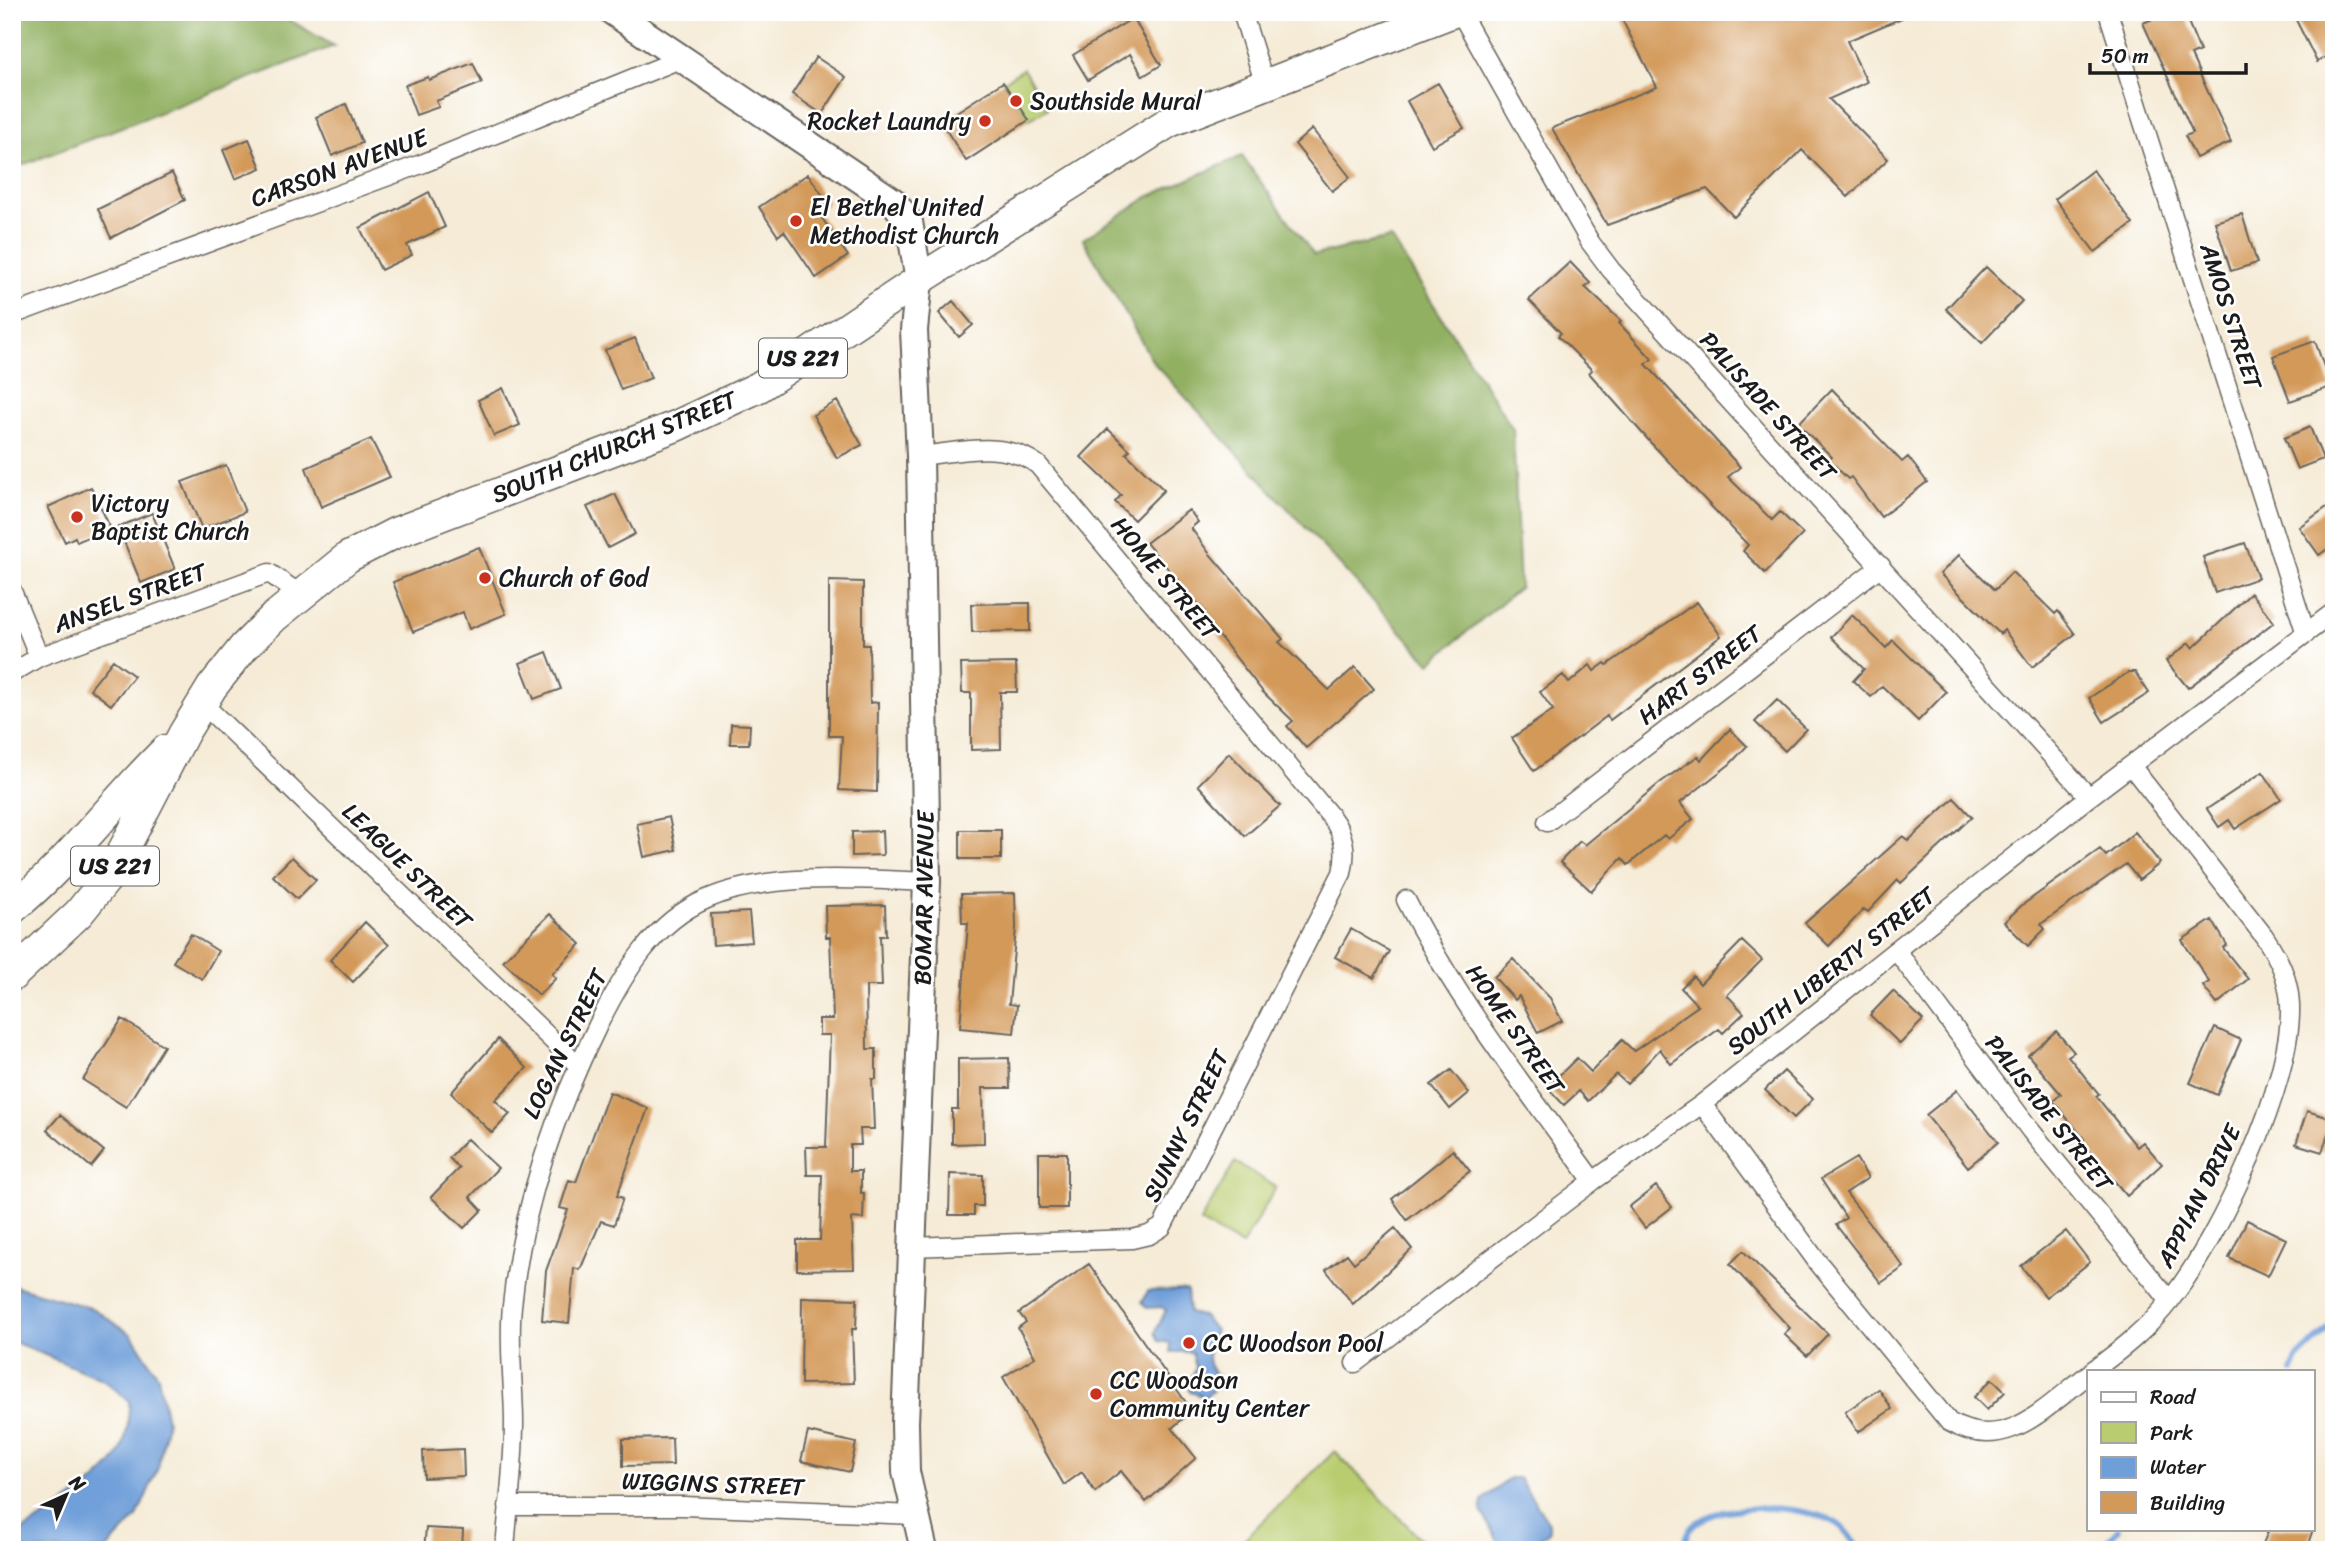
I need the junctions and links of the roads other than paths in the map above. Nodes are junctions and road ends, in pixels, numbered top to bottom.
1 (613, 12) edge
2 (1242, 12) edge
3 (1453, 12) edge
4 (1460, 12) edge
5 (2108, 12) edge
6 (680, 59) junction
7 (1265, 85) junction
8 (919, 280) junction
9 (12, 315) edge
10 (920, 456) junction
11 (1881, 566) junction
12 (12, 591) edge
13 (301, 595) junction
14 (2334, 612) edge
15 (2306, 634) junction
16 (39, 657) junction
17 (12, 673) edge
18 (202, 703) junction
19 (184, 733) junction
20 (2132, 767) junction
21 (2089, 797) junction
22 (1331, 817) joint
23 (1547, 822) dead end
24 (927, 882) junction
25 (1406, 900) dead end
26 (12, 909) edge
27 (1896, 950) junction
28 (12, 976) edge
29 (578, 1065) junction
30 (1702, 1104) junction
31 (1593, 1181) junction
32 (911, 1247) junction
33 (2170, 1301) junction
34 (1354, 1363) dead end
35 (2094, 1370) edge
36 (2087, 1375) edge
37 (508, 1506) junction
38 (916, 1515) junction
39 (505, 1550) edge
40 (924, 1550) edge

1 - 6 street, BOMAR AVENUE
2 - 7 street
3 - 7 main road, SOUTH CHURCH STREET / US 221
4 - 11 street, PALISADE STREET
5 - 15 street, AMOS STREET
6 - 8 street, BOMAR AVENUE
6 - 9 street, CARSON AVENUE
7 - 8 main road, SOUTH CHURCH STREET / US 221
8 - 10 street, BOMAR AVENUE
8 - 13 main road, SOUTH CHURCH STREET / US 221
10 - 22 street, HOME STREET
10 - 24 street, BOMAR AVENUE
11 - 21 street, PALISADE STREET
11 - 23 street, HART STREET
12 - 16 street
13 - 16 street, ANSEL STREET
13 - 18 main road, SOUTH CHURCH STREET / US 221
14 - 15 street, SOUTH LIBERTY STREET
15 - 20 street, SOUTH LIBERTY STREET
16 - 17 street, ANSEL STREET
18 - 19 main road, SOUTH CHURCH STREET / US 221
18 - 29 street, LEAGUE STREET
19 - 26 main road, US 221
19 - 28 main road, US 221
20 - 21 street, SOUTH LIBERTY STREET
20 - 33 street, APPIAN DRIVE
21 - 27 street, SOUTH LIBERTY STREET
22 - 32 street, SUNNY STREET
24 - 29 street, LOGAN STREET
24 - 32 street, BOMAR AVENUE
25 - 31 street, HOME STREET
27 - 30 street, SOUTH LIBERTY STREET
27 - 33 street, PALISADE STREET
29 - 37 street, LOGAN STREET
30 - 31 street, SOUTH LIBERTY STREET
30 - 36 street, APPIAN DRIVE
31 - 34 street, SOUTH LIBERTY STREET
32 - 38 street, BOMAR AVENUE
33 - 35 street, APPIAN DRIVE
37 - 38 street, WIGGINS STREET
37 - 39 street, LOGAN STREET
38 - 40 street, BOMAR AVENUE

